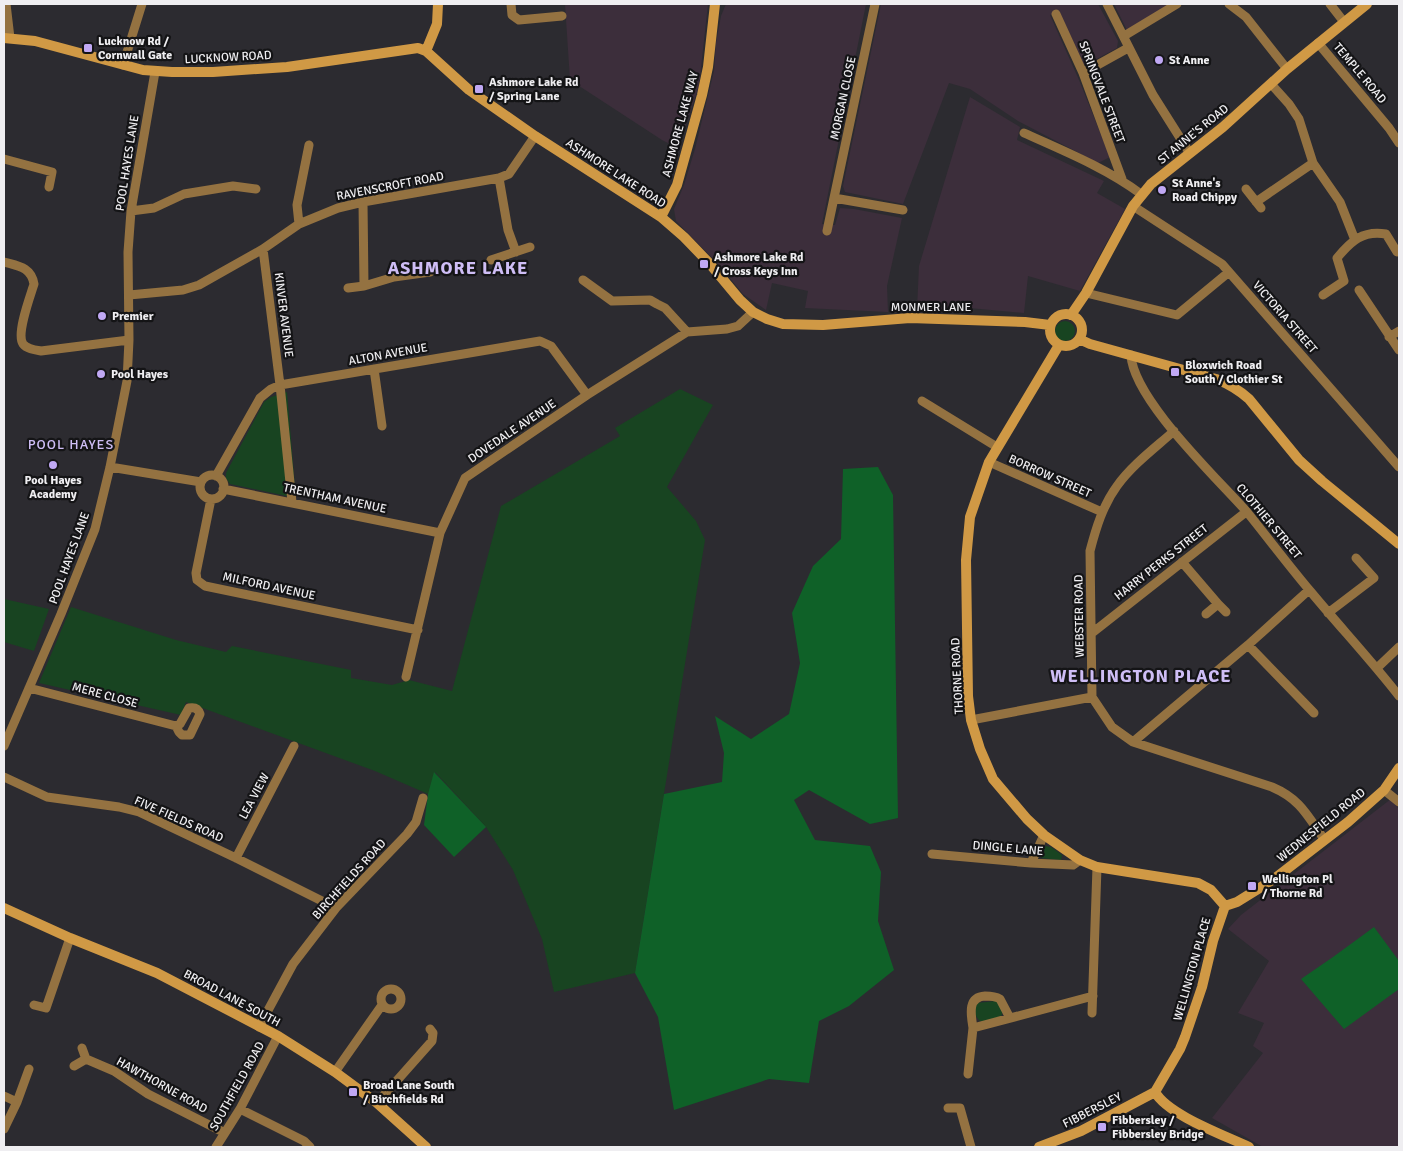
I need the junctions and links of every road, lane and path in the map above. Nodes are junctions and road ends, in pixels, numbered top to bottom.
1 (6, 4) edge
2 (142, 4) edge
3 (438, 4) edge
4 (511, 4) edge
5 (716, 4) edge
6 (875, 4) edge
7 (1107, 4) edge
8 (1177, 4) edge
9 (1229, 4) edge
10 (1330, 4) edge
11 (1366, 4) edge
12 (1056, 14) dead end
13 (562, 16) dead end
14 (1344, 22) junction
15 (1124, 36) junction
16 (7, 38) edge
17 (1318, 43) junction
18 (1128, 48) junction
19 (426, 51) junction
20 (123, 65) junction
21 (1287, 69) junction
22 (155, 72) junction
23 (1083, 73) junction
24 (1272, 84) junction
25 (1024, 133) dead end
26 (535, 136) junction
27 (1399, 143) edge
28 (309, 145) dead end
29 (1189, 152) junction
30 (4, 159) edge
31 (1313, 163) junction
32 (500, 178) junction
33 (1122, 179) junction
34 (48, 187) dead end
35 (1246, 188) dead end
36 (256, 189) dead end
37 (1141, 194) junction
38 (834, 198) junction
39 (362, 202) junction
40 (1133, 206) junction
41 (903, 210) dead end
42 (132, 211) junction
43 (661, 217) junction
44 (299, 224) junction
45 (827, 231) dead end
46 (1355, 240) junction
47 (530, 247) dead end
48 (263, 249) junction
49 (516, 252) junction
50 (1397, 252) dead end
51 (491, 260) dead end
52 (4, 262) edge
53 (430, 272) dead end
54 (1229, 272) junction
55 (583, 280) dead end
56 (364, 286) junction
57 (348, 288) dead end
58 (1359, 290) dead end
59 (1086, 293) junction
60 (129, 295) junction
61 (1323, 296) dead end
62 (752, 312) junction
63 (1072, 315) junction
64 (783, 324) joint
65 (1050, 325) junction
66 (1399, 331) edge
67 (687, 332) junction
68 (1389, 337) junction
69 (1079, 339) junction
70 (129, 340) junction
71 (1059, 345) junction
72 (1399, 350) edge
73 (1132, 355) junction
74 (374, 370) junction
75 (280, 384) junction
76 (587, 395) junction
77 (922, 400) dead end
78 (382, 426) dead end
79 (1174, 431) junction
80 (997, 447) junction
81 (989, 462) junction
82 (1399, 466) edge
83 (110, 467) junction
84 (216, 476) junction
85 (201, 482) junction
86 (224, 489) junction
87 (211, 499) junction
88 (292, 502) junction
89 (1102, 512) junction
90 (1246, 512) junction
91 (440, 533) junction
92 (1398, 542) edge
93 (1356, 558) dead end
94 (1182, 562) junction
95 (1309, 590) junction
96 (1218, 604) junction
97 (1226, 612) dead end
98 (1328, 613) junction
99 (1206, 614) dead end
100 (418, 630) junction
101 (1092, 633) junction
102 (1248, 645) junction
103 (1399, 647) edge
104 (1376, 668) junction
105 (406, 677) dead end
106 (29, 688) junction
107 (1399, 696) edge
108 (1092, 697) junction
109 (1314, 713) dead end
110 (971, 720) junction
111 (8, 725) edge
112 (176, 726) dead end
113 (1133, 742) junction
114 (4, 746) edge
115 (294, 746) dead end
116 (1399, 768) edge
117 (4, 777) edge
118 (1384, 790) junction
119 (422, 798) dead end
120 (1399, 802) edge
121 (1044, 835) junction
122 (1324, 839) junction
123 (932, 854) dead end
124 (236, 858) junction
125 (1080, 860) junction
126 (1031, 864) junction
127 (1097, 867) junction
128 (1225, 906) junction
129 (4, 908) edge
130 (336, 908) junction
131 (70, 938) junction
132 (1093, 996) junction
133 (382, 1004) dead end
134 (34, 1005) dead end
135 (1092, 1013) dead end
136 (1010, 1018) junction
137 (259, 1026) junction
138 (973, 1028) junction
139 (430, 1029) dead end
140 (278, 1036) junction
141 (82, 1048) dead end
142 (86, 1059) junction
143 (969, 1062) junction
144 (979, 1064) dead end
145 (74, 1066) dead end
146 (29, 1069) dead end
147 (335, 1072) junction
148 (968, 1074) dead end
149 (1155, 1092) junction
150 (4, 1096) edge
151 (17, 1102) junction
152 (377, 1103) junction
153 (948, 1108) dead end
154 (240, 1109) junction
155 (4, 1129) edge
156 (224, 1134) junction
157 (216, 1147) edge
158 (310, 1147) edge
159 (426, 1147) edge
160 (971, 1147) edge
161 (1039, 1147) edge
162 (1249, 1147) edge

1 - 16 street
2 - 20 street
3 - 19 street
4 - 13 street
5 - 43 street, ASHMORE LAKE WAY
6 - 38 street, MORGAN CLOSE
7 - 15 street
8 - 15 street
9 - 21 street
10 - 14 street
11 - 14 street, ST ANNE'S ROAD
12 - 23 street, SPRINGVALE STREET
14 - 17 street, ST ANNE'S ROAD
15 - 18 street
16 - 20 street, LUCKNOW ROAD
17 - 21 street, ST ANNE'S ROAD
17 - 27 street, TEMPLE ROAD
18 - 23 street
18 - 29 street
19 - 22 street, LUCKNOW ROAD
19 - 26 street, ASHMORE LAKE ROAD
20 - 22 street, LUCKNOW ROAD
21 - 24 street, ST ANNE'S ROAD
22 - 42 street, POOL HAYES LANE
23 - 33 street, SPRINGVALE STREET
24 - 29 street, ST ANNE'S ROAD
24 - 31 street
25 - 33 street
26 - 32 street
26 - 43 street, ASHMORE LAKE ROAD
28 - 44 street
29 - 37 street, ST ANNE'S ROAD
30 - 34 street
31 - 35 street
31 - 46 street
32 - 39 street, RAVENSCROFT ROAD
32 - 49 street
33 - 37 street
36 - 42 street
37 - 40 street, ST ANNE'S ROAD
38 - 41 street
38 - 45 street, MORGAN CLOSE
39 - 44 street, RAVENSCROFT ROAD
39 - 56 street
40 - 54 street, VICTORIA STREET
40 - 59 street, ST ANNE'S ROAD
42 - 60 street, POOL HAYES LANE
43 - 62 street, ASHMORE LAKE ROAD
44 - 48 street, RAVENSCROFT ROAD
46 - 50 street
46 - 61 street
47 - 49 street
48 - 60 street, RAVENSCROFT ROAD
48 - 75 street, KINVER AVENUE
49 - 51 street
52 - 70 street
53 - 56 street
54 - 59 street
54 - 82 street, VICTORIA STREET
55 - 67 street
56 - 57 street
58 - 68 street
59 - 63 street, ST ANNE'S ROAD
60 - 70 street, POOL HAYES LANE
62 - 64 street, ASHMORE LAKE ROAD
62 - 67 street, DOVEDALE AVENUE
63 - 65 street
63 - 69 street
64 - 65 street, MONMER LANE
65 - 71 street
66 - 68 street
67 - 76 street, DOVEDALE AVENUE
68 - 72 street
69 - 71 street
69 - 73 street
70 - 83 street, POOL HAYES LANE
71 - 80 street, THORNE ROAD
73 - 79 street, CLOTHIER STREET
73 - 92 street
74 - 75 street, ALTON AVENUE
74 - 76 street, ALTON AVENUE
74 - 78 street
75 - 84 street, ALTON AVENUE
75 - 88 street, KINVER AVENUE
76 - 91 street, DOVEDALE AVENUE
77 - 80 street
79 - 89 street, WEBSTER ROAD
79 - 90 street, CLOTHIER STREET
80 - 81 street, THORNE ROAD
81 - 89 street, BORROW STREET
81 - 110 street, THORNE ROAD
83 - 85 street
83 - 106 street, POOL HAYES LANE
84 - 85 street
84 - 86 street
85 - 87 street
86 - 87 street
86 - 88 street, TRENTHAM AVENUE
87 - 100 street, MILFORD AVENUE
88 - 91 street, TRENTHAM AVENUE
89 - 101 street, WEBSTER ROAD
90 - 94 street, HARRY PERKS STREET
90 - 95 street, CLOTHIER STREET
91 - 100 street, DOVEDALE AVENUE
93 - 98 street
94 - 96 street
94 - 101 street, HARRY PERKS STREET
95 - 98 street, CLOTHIER STREET
95 - 102 street
96 - 97 street
96 - 99 street
98 - 104 street, CLOTHIER STREET
100 - 105 street, DOVEDALE AVENUE
101 - 108 street, WEBSTER ROAD
102 - 109 street
102 - 113 street
103 - 104 street
104 - 107 street, CLOTHIER STREET
106 - 111 street, POOL HAYES LANE
106 - 112 street, MERE CLOSE
108 - 110 street
108 - 113 street
110 - 121 street, THORNE ROAD
111 - 114 street, POOL HAYES LANE
113 - 122 street
115 - 124 street, LEA VIEW
116 - 118 street, WEDNESFIELD ROAD
117 - 124 street, FIVE FIELDS ROAD
118 - 120 street
118 - 122 street, WEDNESFIELD ROAD
119 - 130 street, BIRCHFIELDS ROAD
121 - 125 street, THORNE ROAD
121 - 126 street
122 - 128 street, WEDNESFIELD ROAD
123 - 126 street, DINGLE LANE
124 - 130 street, FIVE FIELDS ROAD
125 - 126 street, DINGLE LANE
125 - 127 street, THORNE ROAD
127 - 128 street, THORNE ROAD
127 - 132 street
128 - 149 street, WELLINGTON PLACE
129 - 131 street, BROAD LANE SOUTH
130 - 137 street, BIRCHFIELDS ROAD
131 - 134 street
131 - 137 street, BROAD LANE SOUTH
132 - 135 street
132 - 136 street
133 - 147 street
136 - 138 street
136 - 138 street
137 - 140 street, BROAD LANE SOUTH
138 - 143 street
139 - 152 street
140 - 147 street, BROAD LANE SOUTH
140 - 154 street, SOUTHFIELD ROAD
141 - 142 street
142 - 145 street
142 - 156 street, HAWTHORNE ROAD
143 - 144 street
143 - 148 street
146 - 151 street
147 - 152 street, BROAD LANE SOUTH
149 - 161 street, FIBBERSLEY
149 - 162 street
150 - 151 street
151 - 155 street
152 - 159 street, BROAD LANE SOUTH
153 - 160 street
154 - 156 street, SOUTHFIELD ROAD
154 - 158 street
156 - 157 street, SOUTHFIELD ROAD

